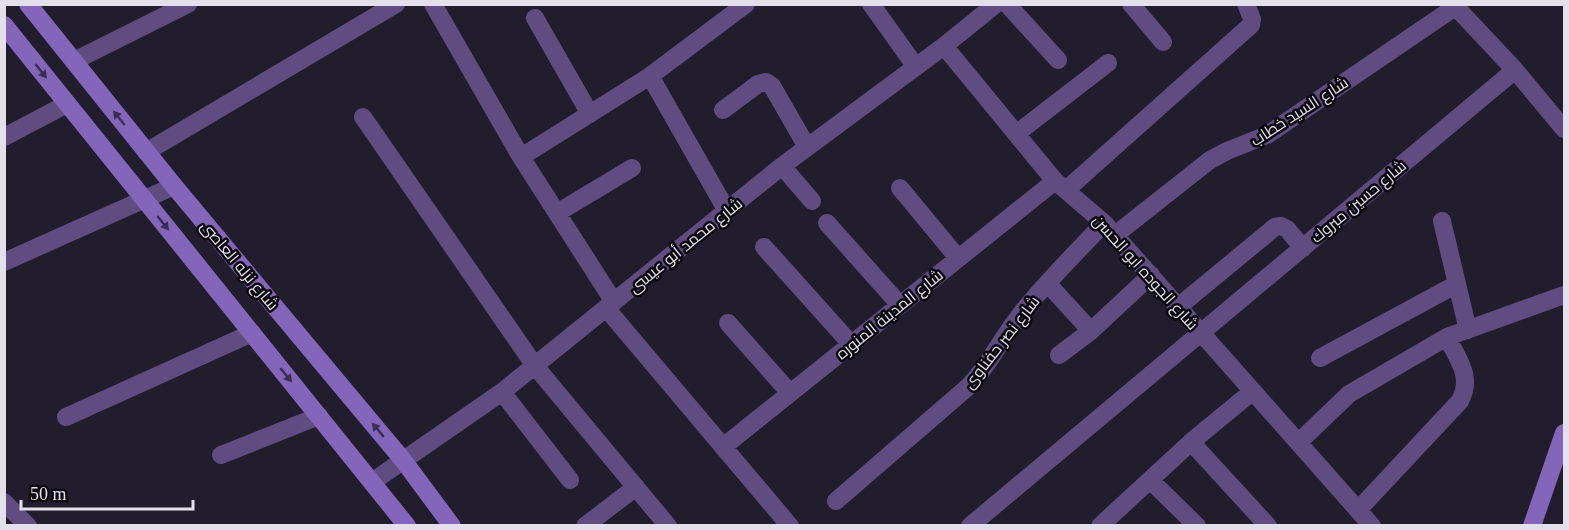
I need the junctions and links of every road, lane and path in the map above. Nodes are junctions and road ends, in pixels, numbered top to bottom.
1 (28, 4) edge
2 (188, 4) edge
3 (396, 4) edge
4 (433, 4) edge
5 (746, 4) edge
6 (871, 4) edge
7 (996, 4) edge
8 (1007, 4) edge
9 (1131, 4) edge
10 (1246, 4) edge
11 (1454, 6) edge
12 (535, 18) dead end
13 (8, 36) edge
14 (1163, 42) dead end
15 (944, 46) junction
16 (1058, 60) dead end
17 (74, 62) junction
18 (1108, 63) dead end
19 (916, 67) junction
20 (1515, 69) junction
21 (650, 76) junction
22 (67, 104) junction
23 (723, 110) dead end
24 (590, 114) junction
25 (363, 117) dead end
26 (1564, 129) edge
27 (1016, 134) junction
28 (4, 137) edge
29 (807, 147) junction
30 (146, 152) junction
31 (521, 157) junction
32 (782, 166) junction
33 (632, 168) dead end
34 (174, 186) junction
35 (1060, 186) junction
36 (900, 188) dead end
37 (143, 199) junction
38 (812, 201) dead end
39 (727, 211) junction
40 (557, 213) junction
41 (1442, 221) dead end
42 (827, 223) dead end
43 (1110, 229) junction
44 (764, 247) dead end
45 (1303, 248) junction
46 (958, 258) junction
47 (4, 262) edge
48 (1150, 275) junction
49 (1048, 284) junction
50 (1457, 284) junction
51 (1564, 295) edge
52 (610, 305) junction
53 (900, 305) junction
54 (1178, 307) junction
55 (728, 323) dead end
56 (1468, 330) junction
57 (1091, 331) junction
58 (252, 333) junction
59 (1201, 333) junction
60 (1447, 337) junction
61 (851, 344) junction
62 (1059, 355) dead end
63 (1320, 358) dead end
64 (535, 366) junction
65 (1253, 391) junction
66 (502, 392) junction
67 (790, 393) junction
68 (319, 416) junction
69 (66, 417) dead end
70 (1564, 439) edge
71 (1191, 442) junction
72 (1299, 442) junction
73 (723, 447) junction
74 (220, 455) dead end
75 (404, 460) junction
76 (570, 480) dead end
77 (1150, 480) junction
78 (372, 482) junction
79 (636, 487) junction
80 (836, 501) dead end
81 (4, 502) edge
82 (1368, 519) edge
83 (28, 525) edge
84 (407, 525) edge
85 (452, 525) edge
86 (585, 525) edge
87 (668, 525) edge
88 (790, 525) edge
89 (970, 525) edge
90 (1100, 525) edge
91 (1197, 525) edge
92 (1268, 525) edge
93 (1532, 525) edge

1 - 17 street, شارع نزله العاصى
2 - 17 street
3 - 30 street
4 - 31 street
5 - 21 street
6 - 19 street
7 - 15 street, شارع محمد أبو عيسى
8 - 16 street
9 - 14 street
10 - 35 street, شارع المدينة المنوره
11 - 20 street
11 - 43 street, شارع السيد خطاب
12 - 24 street
13 -> 22 street, شارع نزله العاصى
15 - 19 street, شارع محمد أبو عيسى
15 - 27 street, شارع الجوده ابو الحسن
30 -> 17 street, شارع نزله العاصى
18 - 27 street
19 - 29 street, شارع محمد أبو عيسى
20 - 26 street
20 - 45 street, شارع حسين مبروك
21 - 24 street
21 - 39 street
22 - 28 street
22 - 37 street, شارع نزله العاصى
23 - 29 street
24 - 31 street
25 - 64 street
27 - 35 street, شارع الجوده ابو الحسن
29 - 32 street, شارع محمد أبو عيسى
30 - 34 street, شارع نزله العاصى
31 - 40 street
32 - 38 street
32 - 39 street, شارع محمد أبو عيسى
33 - 40 street
34 - 37 street
75 -> 34 street, شارع نزله العاصى
35 - 43 street, شارع الجوده ابو الحسن
35 - 46 street, شارع المدينة المنوره
36 - 46 street
37 - 47 street
37 -> 58 street, شارع نزله العاصى
39 - 52 street, شارع محمد أبو عيسى
40 - 52 street
41 - 50 street
42 - 53 street
43 - 48 street, شارع الجوده ابو الحسن
43 - 49 street, شارع نصر حفناوى
44 - 61 street
45 - 54 street
45 - 59 street, شارع حسين مبروك
46 - 53 street, شارع المدينة المنوره
48 - 54 street, شارع الجوده ابو الحسن
48 - 57 street
49 - 57 street
49 - 80 street, شارع نصر حفناوى
50 - 56 street
50 - 63 street
51 - 56 street
52 - 64 street, شارع محمد أبو عيسى
52 - 73 street
53 - 61 street, شارع المدينة المنوره
54 - 59 street, شارع الجوده ابو الحسن
55 - 67 street
56 - 60 street
57 - 62 street
58 -> 68 street, شارع نزله العاصى
58 - 69 street
59 - 65 street, شارع الجوده ابو الحسن
59 - 89 street, شارع حسين مبروك
60 - 72 street
60 - 82 street
61 - 67 street, شارع المدينة المنوره
64 - 66 street, شارع محمد أبو عيسى
64 - 79 street
65 - 71 street
65 - 72 street, شارع الجوده ابو الحسن
66 - 75 street, شارع محمد أبو عيسى
66 - 76 street
67 - 73 street, شارع المدينة المنوره
68 - 74 street
68 - 78 street, شارع نزله العاصى
70 - 93 street
71 - 77 street
71 - 92 street
72 - 82 street, شارع الجوده ابو الحسن
73 - 88 street
75 - 78 street, شارع محمد أبو عيسى
75 - 85 street, شارع نزله العاصى
77 - 90 street
77 - 91 street
78 - 84 street, شارع نزله العاصى
79 - 86 street
79 - 87 street
81 - 83 street

